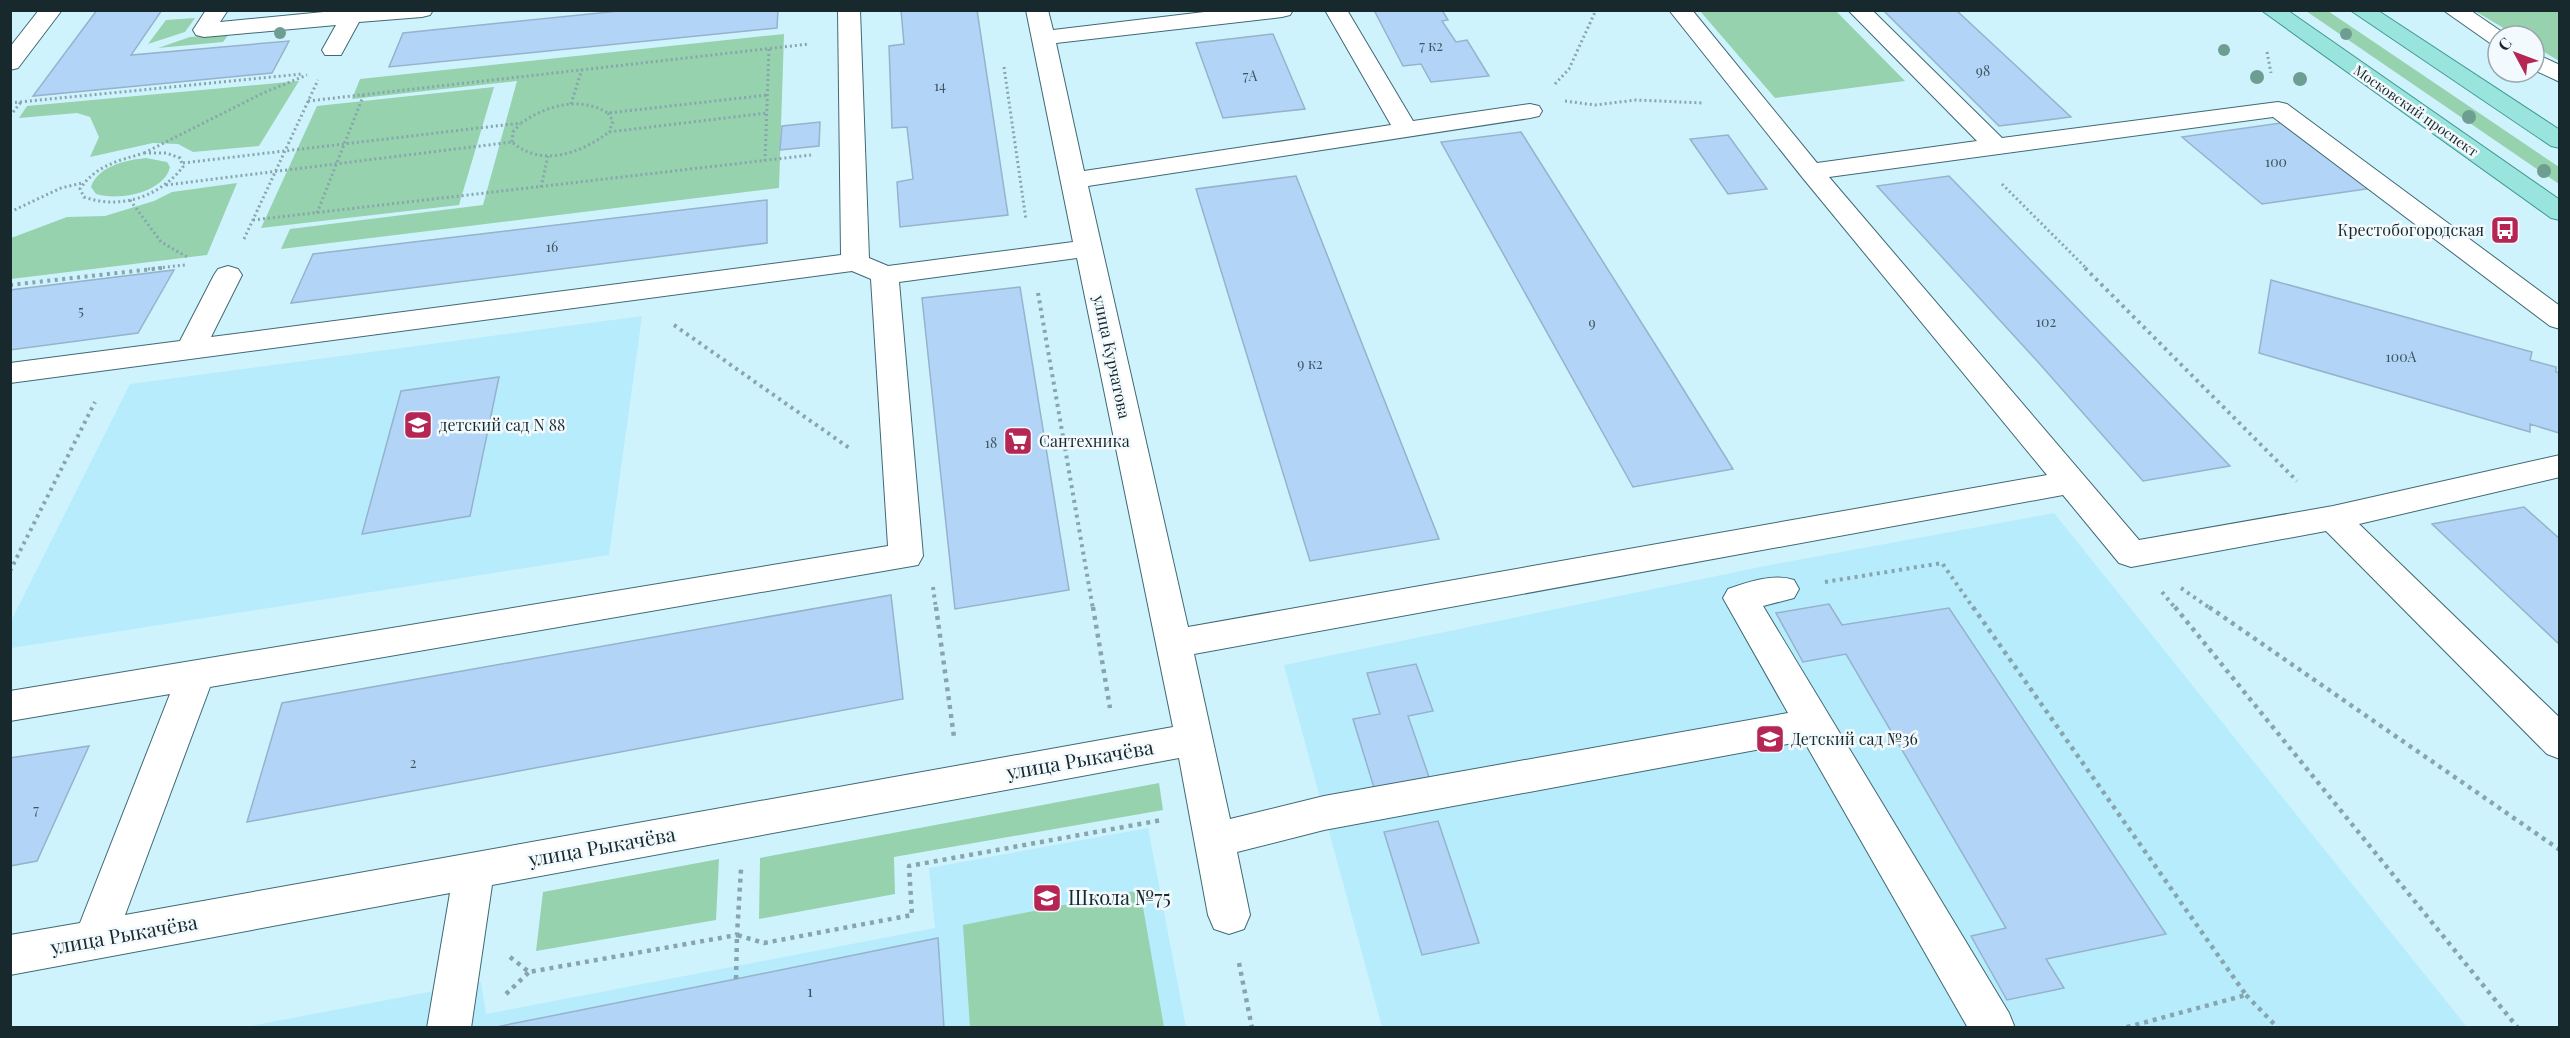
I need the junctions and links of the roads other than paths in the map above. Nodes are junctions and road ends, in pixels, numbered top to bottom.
1 (51, 10) edge
2 (217, 10) edge
3 (422, 10) edge
4 (849, 10) edge
5 (1282, 10) edge
6 (1336, 10) edge
7 (1680, 10) edge
8 (1859, 10) edge
9 (2272, 10) edge
10 (2361, 10) edge
11 (2454, 10) edge
12 (351, 17) junction
13 (1040, 24) edge
14 (2486, 30) edge
15 (333, 50) road end
16 (10, 63) edge
17 (2546, 67) edge
18 (2559, 75) edge
19 (1530, 111) road end
20 (1405, 128) junction
21 (2559, 141) edge
22 (1996, 146) junction
23 (1811, 172) junction
24 (1074, 180) junction
25 (2559, 212) edge
26 (1088, 248) junction
27 (855, 262) junction
28 (221, 266) road end
29 (885, 276) junction
30 (2559, 320) edge
31 (191, 348) junction
32 (10, 373) edge
33 (2559, 466) edge
34 (2072, 482) junction
35 (2334, 518) junction
36 (1782, 589) road end
37 (1173, 644) junction
38 (196, 675) junction
39 (10, 706) edge
40 (1814, 724) junction
41 (1194, 739) junction
42 (2559, 743) edge
43 (1211, 826) junction
44 (474, 871) junction
45 (1229, 915) road end
46 (94, 940) junction
47 (10, 955) edge
48 (449, 1028) edge
49 (1994, 1028) edge

1 - 16 street
2 - 12 street
3 - 12 street
4 - 27 street
5 - 13 street
6 - 20 street
7 - 23 street
8 - 22 street
9 - 25 main road, Московский проспект
10 - 21 main road
11 - 14 street
12 - 15 street
13 - 24 street, улица Курчатова
17 - 18 street
19 - 20 street
20 - 24 street
22 - 23 street
22 - 30 street
23 - 34 street
24 - 26 street, улица Курчатова
26 - 29 street
26 - 37 street, улица Курчатова
27 - 29 street
27 - 31 street
28 - 31 street
29 - 38 street
31 - 32 street
33 - 35 street
34 - 35 street
34 - 37 street
35 - 42 street
36 - 40 street
37 - 41 street, улица Курчатова
38 - 39 street
38 - 46 street
40 - 43 street
40 - 49 street
41 - 43 street, улица Курчатова
41 - 44 street, улица Рыкачёва
43 - 45 street, улица Курчатова
44 - 46 street, улица Рыкачёва
44 - 48 street
46 - 47 street, улица Рыкачёва

